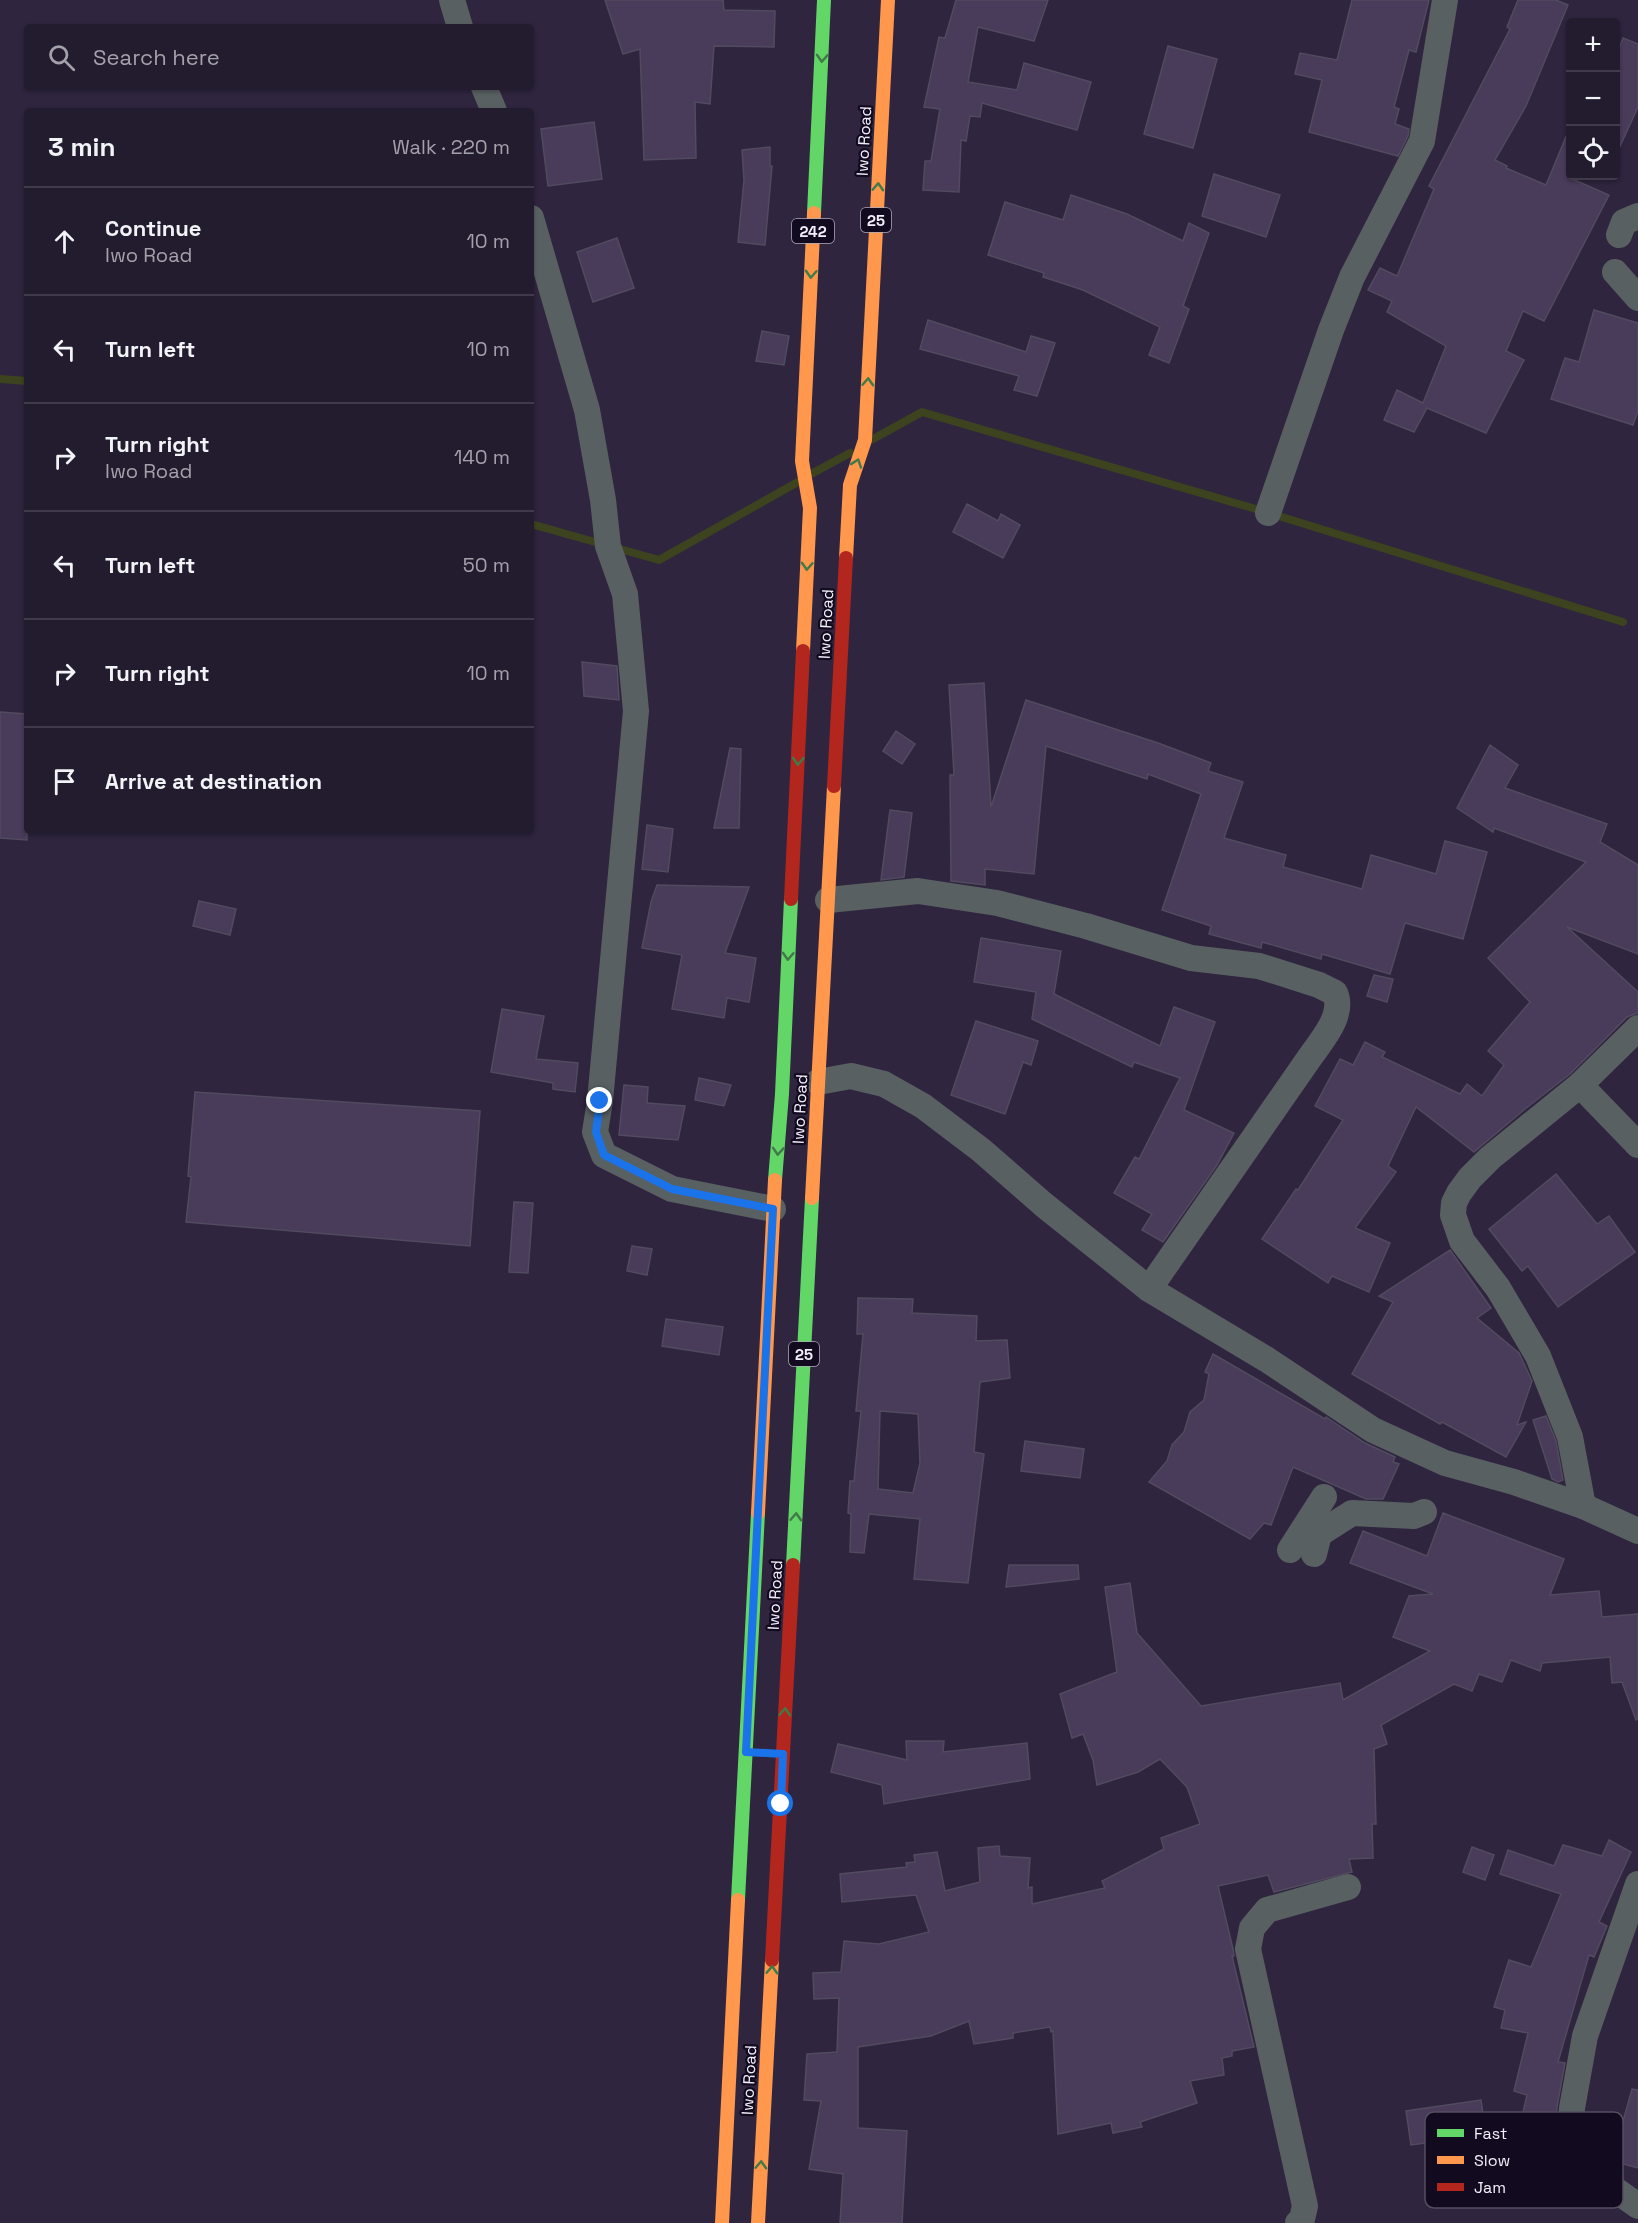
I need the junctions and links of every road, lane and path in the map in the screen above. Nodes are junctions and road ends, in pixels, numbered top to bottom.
1 (452, 0) edge
2 (824, 0) edge
3 (888, 0) edge
4 (1445, 0) edge
5 (459, 24) edge
6 (485, 90) edge
7 (493, 108) edge
8 (1638, 216) edge
9 (534, 228) edge
10 (1619, 235) dead end
11 (1615, 272) dead end
12 (1638, 298) edge
13 (1268, 513) dead end
14 (828, 900) junction
15 (1638, 1028) edge
16 (818, 1082) junction
17 (1580, 1085) junction
18 (1638, 1145) edge
19 (773, 1209) junction
20 (1149, 1288) junction
21 (1324, 1497) dead end
22 (1583, 1506) junction
23 (1424, 1512) dead end
24 (1638, 1531) edge
25 (755, 1752) junction
26 (783, 1754) junction
27 (1638, 1884) edge
28 (1348, 1887) dead end
29 (1572, 2112) edge
30 (1623, 2195) edge
31 (1638, 2206) edge
32 (722, 2223) edge
33 (758, 2223) edge
34 (1299, 2223) edge

1 - 5 street
2 -> 19 main road, Iwo Road / 242
14 -> 3 main road, Iwo Road / 25
4 - 13 street
6 - 7 street
8 - 10 street
9 - 19 street
11 - 12 street
14 - 16 main road, Iwo Road / 25
14 - 20 street
15 - 17 street
16 - 20 street
26 -> 16 main road, Iwo Road / 25
17 - 18 street
17 - 22 street
19 - 25 main road, Iwo Road / 242
20 - 22 street
21 - 23 street
22 - 24 street
25 - 26 main road
25 - 32 main road, Iwo Road / 242
33 -> 26 main road, Iwo Road / 25
27 - 29 street
28 - 34 street
30 - 31 street

